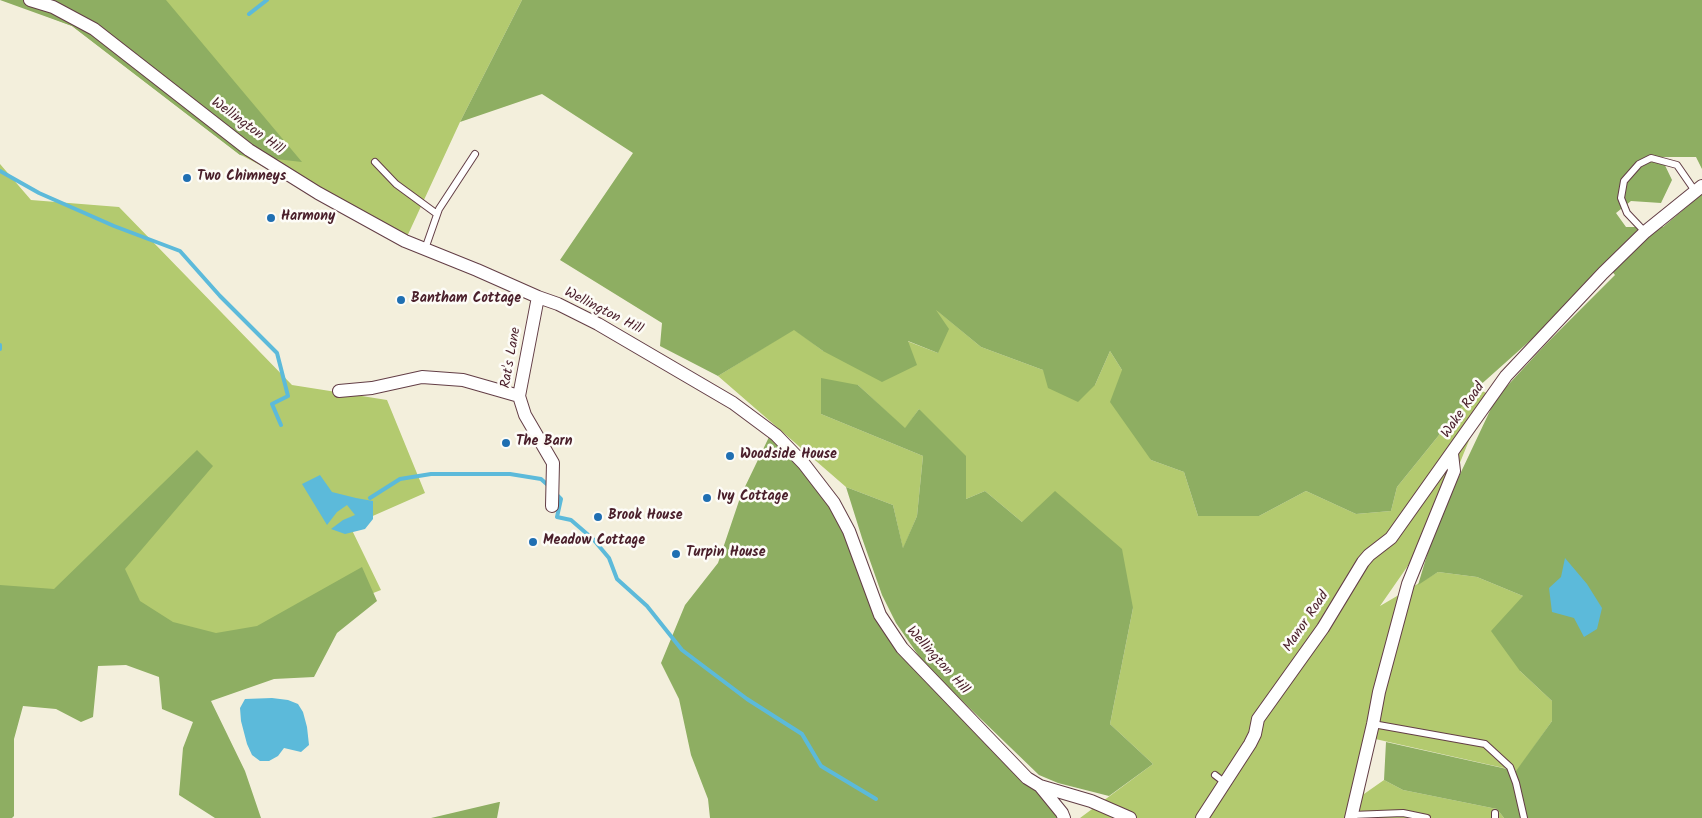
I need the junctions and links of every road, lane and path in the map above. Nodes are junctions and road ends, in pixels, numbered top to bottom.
1 (30, 0) edge
2 (474, 154) dead end
3 (375, 162) dead end
4 (1699, 188) edge
5 (437, 214) junction
6 (1645, 232) junction
7 (425, 249) junction
8 (538, 297) junction
9 (339, 391) dead end
10 (519, 396) junction
11 (1452, 454) junction
12 (552, 506) dead end
13 (1373, 724) junction
14 (1040, 786) junction
15 (1351, 817) edge
16 (1064, 818) edge
17 (1130, 818) edge
18 (1202, 818) edge
19 (1427, 818) edge
20 (1524, 818) edge

1 - 7 street, Wellington Hill
2 - 5 lane
3 - 5 lane
4 - 6 street, Wake Road
4 - 6 lane
5 - 7 lane
6 - 11 street, Wake Road
7 - 8 street, Wellington Hill
8 - 10 street, Rat's Lane
8 - 14 street, Wellington Hill
9 - 10 street
10 - 12 street, Rat's Lane
11 - 13 street, Wake Road
11 - 18 street, Manor Road
13 - 15 street, Wake Road
13 - 20 lane
14 - 16 street, Wellington Hill
14 - 17 street, Wellington Hill
15 - 19 lane

